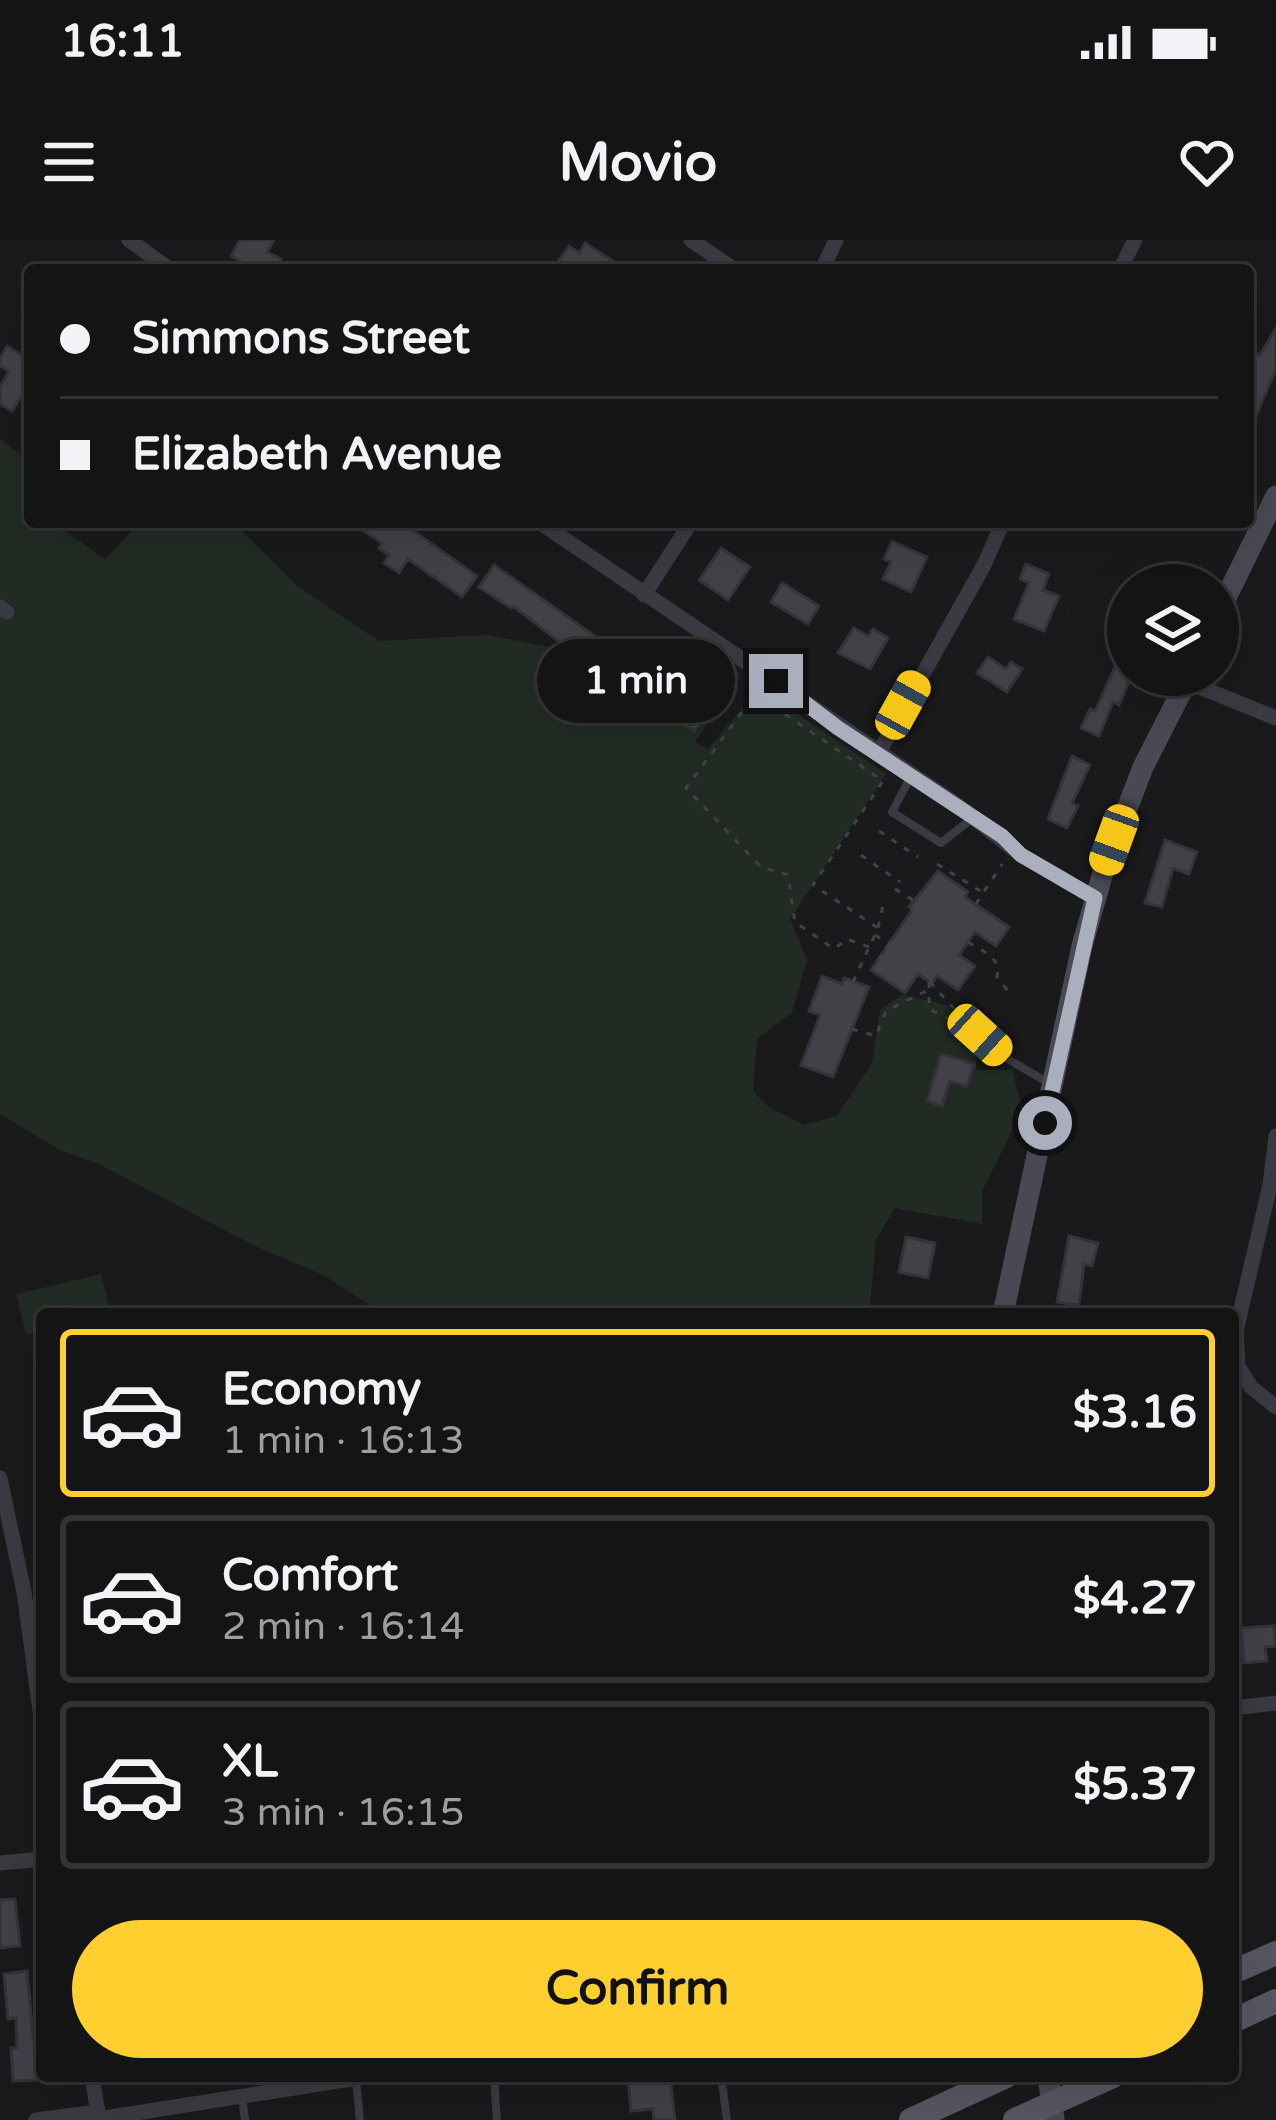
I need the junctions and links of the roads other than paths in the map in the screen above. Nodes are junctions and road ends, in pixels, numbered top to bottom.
1 (129, 240) edge
2 (691, 240) edge
3 (163, 264) edge
4 (726, 264) edge
5 (1276, 496) edge
6 (548, 528) edge
7 (688, 528) edge
8 (1000, 528) edge
9 (1239, 571) edge
10 (644, 595) junction
11 (1180, 696) edge
12 (1226, 696) edge
13 (1276, 718) edge
14 (878, 754) junction
15 (911, 776) junction
16 (974, 817) junction
17 (1095, 898) junction
18 (965, 1021) road end
19 (1053, 1085) junction
20 (1276, 1136) edge
21 (1004, 1308) edge
22 (1239, 1318) edge
23 (1239, 1368) edge
24 (1276, 1408) edge
25 (0, 1478) edge
26 (36, 1681) edge
27 (1276, 1702) edge
28 (1239, 1707) edge
29 (36, 1860) edge
30 (0, 1863) edge
31 (1276, 1953) edge
32 (1239, 1969) edge
33 (1276, 2001) edge
34 (1239, 2018) edge
35 (93, 2082) edge
36 (329, 2082) edge
37 (363, 2082) edge
38 (494, 2082) edge
39 (722, 2082) edge
40 (993, 2082) edge
41 (1049, 2082) edge
42 (1103, 2082) edge
43 (242, 2095) junction
44 (1053, 2112) edge
45 (98, 2117) edge
46 (36, 2120) edge
47 (245, 2120) edge
48 (360, 2120) edge
49 (497, 2120) edge
50 (728, 2120) edge
51 (911, 2120) edge
52 (1016, 2120) edge

1 - 3 street
2 - 4 street
5 - 9 street
6 - 10 street
7 - 10 street
8 - 14 street
10 - 14 street
11 - 17 street
12 - 13 street
14 - 15 street
15 - 16 street
15 - 16 lane
16 - 17 street
17 - 19 street
18 - 19 lane
19 - 21 street
20 - 22 street
23 - 24 street
25 - 26 street
27 - 28 street
29 - 30 street
31 - 32 main road
33 - 34 main road
35 - 45 street
36 - 43 street
37 - 48 lane
38 - 49 lane
39 - 50 lane
40 - 51 main road
41 - 44 street
42 - 44 main road
43 - 45 street
43 - 47 lane
44 - 52 main road
45 - 46 street

